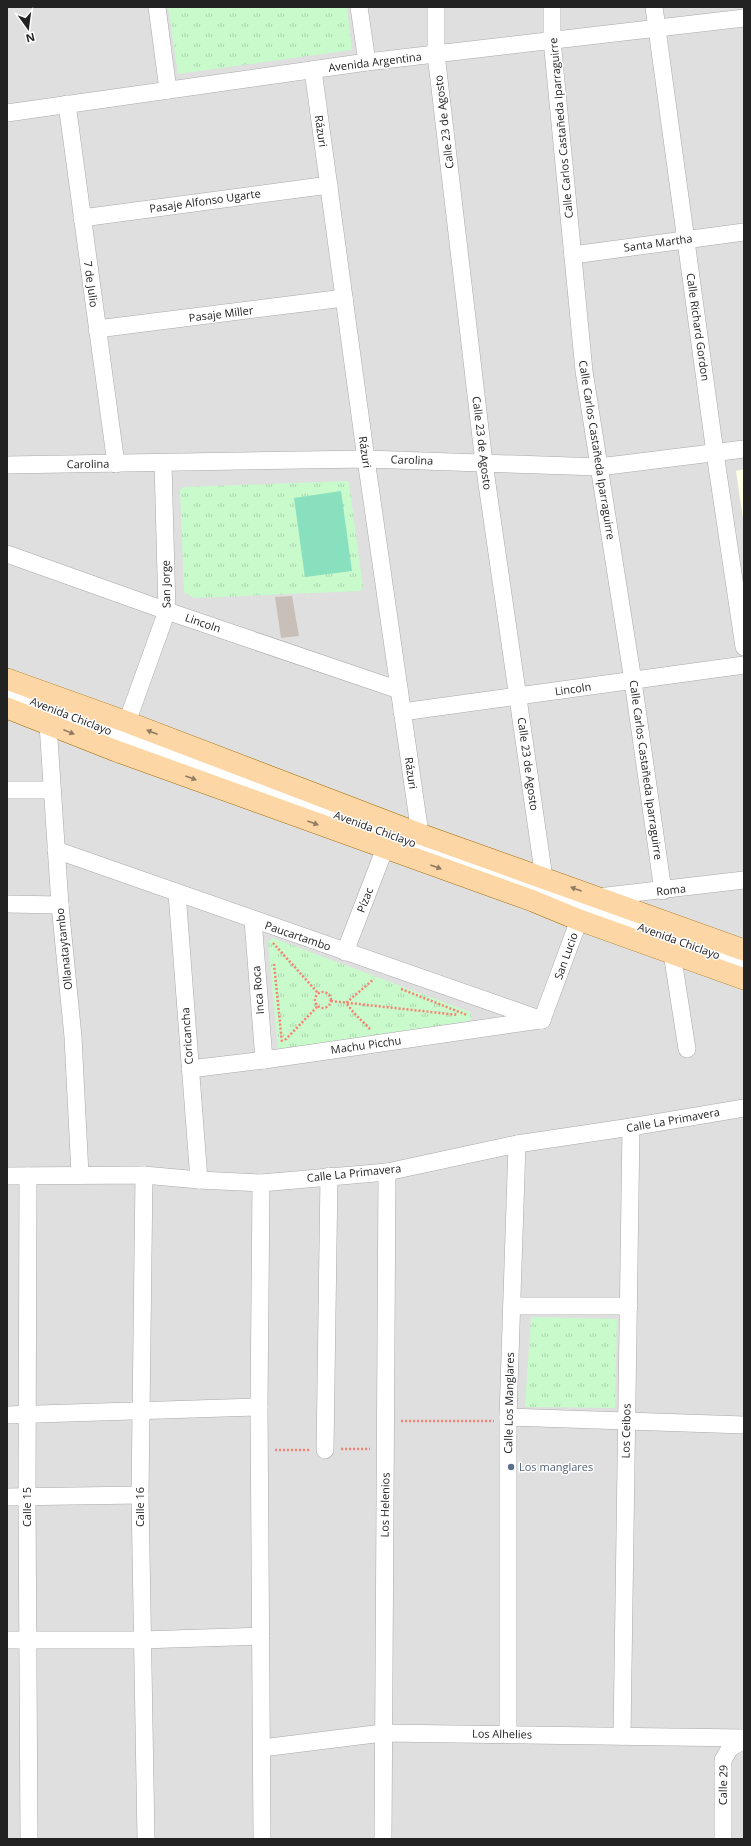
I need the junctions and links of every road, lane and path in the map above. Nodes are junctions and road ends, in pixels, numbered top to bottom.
1 (157, 7) edge
2 (359, 7) edge
3 (436, 7) edge
4 (552, 7) edge
5 (654, 7) edge
6 (744, 18) edge
7 (658, 28) junction
8 (552, 40) junction
9 (436, 54) junction
10 (367, 62) junction
11 (313, 70) junction
12 (168, 90) junction
13 (67, 104) junction
14 (7, 113) edge
15 (329, 185) junction
16 (82, 218) junction
17 (744, 232) edge
18 (686, 239) junction
19 (573, 255) junction
20 (344, 298) junction
21 (97, 329) junction
22 (744, 449) edge
23 (715, 453) junction
24 (366, 459) junction
25 (163, 463) junction
26 (484, 463) junction
27 (116, 464) junction
28 (7, 465) edge
29 (599, 467) junction
30 (7, 554) edge
31 (167, 611) junction
32 (744, 647) edge
33 (744, 665) edge
34 (7, 679) edge
35 (633, 681) junction
36 (399, 690) junction
37 (7, 692) edge
38 (518, 696) junction
39 (7, 708) edge
40 (402, 712) junction
41 (127, 722) junction
42 (48, 724) junction
43 (7, 790) edge
44 (52, 790) junction
45 (420, 834) junction
46 (385, 848) junction
47 (56, 850) junction
48 (544, 878) junction
49 (744, 880) edge
50 (663, 891) junction
51 (177, 893) junction
52 (7, 904) edge
53 (60, 905) junction
54 (589, 909) junction
55 (253, 920) junction
56 (744, 950) edge
57 (273, 952) dead end
58 (345, 952) junction
59 (672, 953) junction
60 (273, 959) dead end
61 (744, 964) edge
62 (374, 979) dead end
63 (744, 979) edge
64 (318, 994) junction
65 (331, 1001) junction
66 (346, 1003) junction
67 (318, 1006) junction
68 (467, 1016) dead end
69 (542, 1020) junction
70 (372, 1031) dead end
71 (687, 1049) dead end
72 (264, 1060) junction
73 (190, 1069) junction
74 (744, 1108) edge
75 (631, 1127) junction
76 (517, 1144) junction
77 (387, 1172) junction
78 (80, 1175) junction
79 (144, 1175) junction
80 (7, 1176) edge
81 (28, 1176) junction
82 (329, 1176) junction
83 (199, 1180) junction
84 (261, 1183) junction
85 (512, 1306) junction
86 (629, 1306) junction
87 (259, 1407) junction
88 (140, 1411) junction
89 (7, 1415) edge
90 (27, 1415) junction
91 (508, 1419) junction
92 (386, 1420) junction
93 (627, 1421) junction
94 (744, 1425) edge
95 (325, 1450) dead end
96 (140, 1495) junction
97 (7, 1497) edge
98 (27, 1497) junction
99 (261, 1636) junction
100 (7, 1640) edge
101 (27, 1640) junction
102 (141, 1640) junction
103 (383, 1732) junction
104 (508, 1734) junction
105 (622, 1736) junction
106 (744, 1739) edge
107 (262, 1748) junction
108 (29, 1839) edge
109 (146, 1839) edge
110 (262, 1839) edge
111 (383, 1839) edge
112 (723, 1839) edge

1 - 12 street
2 - 10 street
3 - 9 street, Calle 23 de Agosto
4 - 8 street, Calle Carlos Castañeda Iparraguirre
5 - 7 street, Calle Richard Gordon
6 - 7 street, Avenida Argentina
7 - 8 street, Avenida Argentina
7 - 18 street, Calle Richard Gordon
8 - 9 street, Avenida Argentina
8 - 19 street, Calle Carlos Castañeda Iparraguirre
9 - 10 street, Avenida Argentina
9 - 26 street, Calle 23 de Agosto
10 - 11 street, Avenida Argentina
11 - 12 street, Avenida Argentina
11 - 15 street, Rázuri
12 - 13 street, Avenida Argentina
13 - 14 street, Avenida Argentina
13 - 16 street, 7 de Julio
15 - 16 street, Pasaje Alfonso Ugarte
15 - 20 street, Rázuri
16 - 21 street, 7 de Julio
17 - 18 street, Santa Martha
18 - 19 street, Santa Martha
18 - 23 street, Calle Richard Gordon
19 - 29 street, Calle Carlos Castañeda Iparraguirre
20 - 21 street, Pasaje Miller
20 - 24 street, Rázuri
21 - 27 street, 7 de Julio
22 - 23 street, Carolina
23 - 29 street, Carolina
23 - 32 street, Calle Richard Gordon
24 - 25 street, Carolina
24 - 26 street, Carolina
24 - 36 street, Rázuri
25 - 27 street, Carolina
25 - 31 street, San Jorge
26 - 29 street, Carolina
26 - 38 street, Calle 23 de Agosto
27 - 28 street, Carolina
29 - 35 street, Calle Carlos Castañeda Iparraguirre
30 - 31 street, Lincoln
31 - 36 street, Lincoln
31 - 41 street, San Jorge
33 - 35 street, Lincoln
34 - 41 main road, Avenida Chiclayo
35 - 38 street, Lincoln
35 - 50 street, Calle Carlos Castañeda Iparraguirre
36 - 40 street, Rázuri
37 - 54 street, Avenida Chiclayo
38 - 40 street, Lincoln
38 - 48 street, Calle 23 de Agosto
39 - 42 main road, Avenida Chiclayo
40 - 45 street, Rázuri
45 -> 41 main road, Avenida Chiclayo
42 - 44 street, Ollanataytambo
42 -> 46 main road, Avenida Chiclayo
43 - 44 street
44 - 47 street, Ollanataytambo
45 - 48 main road, Avenida Chiclayo
46 -> 54 main road, Avenida Chiclayo
46 - 58 street, Pízac
47 - 51 street, Paucartambo
47 - 53 street, Ollanataytambo
54 -> 48 main road, Avenida Chiclayo
49 - 50 street, Roma
50 - 54 street, Roma
51 - 55 street, Paucartambo
51 - 73 street, Coricancha
52 - 53 street
53 - 78 street, Ollanataytambo
54 - 56 main road, Avenida Chiclayo
54 - 59 main road, Avenida Chiclayo
54 - 61 street, Avenida Chiclayo
54 - 69 street, San Lucio
55 - 58 street, Paucartambo
55 - 72 street, Inca Roca
57 - 64 path
58 - 69 street, Paucartambo
59 - 63 main road, Avenida Chiclayo
59 - 71 street
60 - 67 path
62 - 66 path
64 - 65 path
64 - 67 path
65 - 66 path
65 - 67 path
66 - 68 path
66 - 70 path
69 - 72 street, Machu Picchu
72 - 73 street, Machu Picchu
73 - 83 street, Coricancha
74 - 75 street, Calle La Primavera
75 - 76 street, Calle La Primavera
75 - 86 street, Los Ceibos
76 - 77 street, Calle La Primavera
76 - 85 street, Calle Los Manglares
77 - 82 street, Calle La Primavera
77 - 92 street, Los Helenios
78 - 79 street, Calle La Primavera
78 - 81 street, Calle La Primavera
79 - 83 street, Calle La Primavera
79 - 88 street, Calle 16
80 - 81 street, Calle La Primavera
81 - 90 street, Calle 15
82 - 84 street, Calle La Primavera
82 - 95 street
83 - 84 street, Calle La Primavera
84 - 87 street
85 - 86 street
85 - 91 street, Calle Los Manglares
86 - 93 street, Los Ceibos
87 - 88 street
87 - 99 street
88 - 90 street
88 - 96 street, Calle 16
89 - 90 street
90 - 98 street, Calle 15
91 - 92 path
91 - 93 street
91 - 104 street, Calle Los Manglares
92 - 103 street, Los Helenios
93 - 94 street
93 - 105 street, Los Ceibos
96 - 98 street
96 - 102 street, Calle 16
97 - 98 street
98 - 101 street, Calle 15
99 - 102 street
99 - 107 street
100 - 101 street
101 - 102 street
101 - 108 street, Calle 15
102 - 109 street, Calle 16
103 - 104 street, Los Alhelies
103 - 107 street, Los Alhelies
103 - 111 street, Los Helenios
104 - 105 street, Los Alhelies
105 - 106 street, Los Alhelies
106 - 112 street, Calle 29
107 - 110 street

